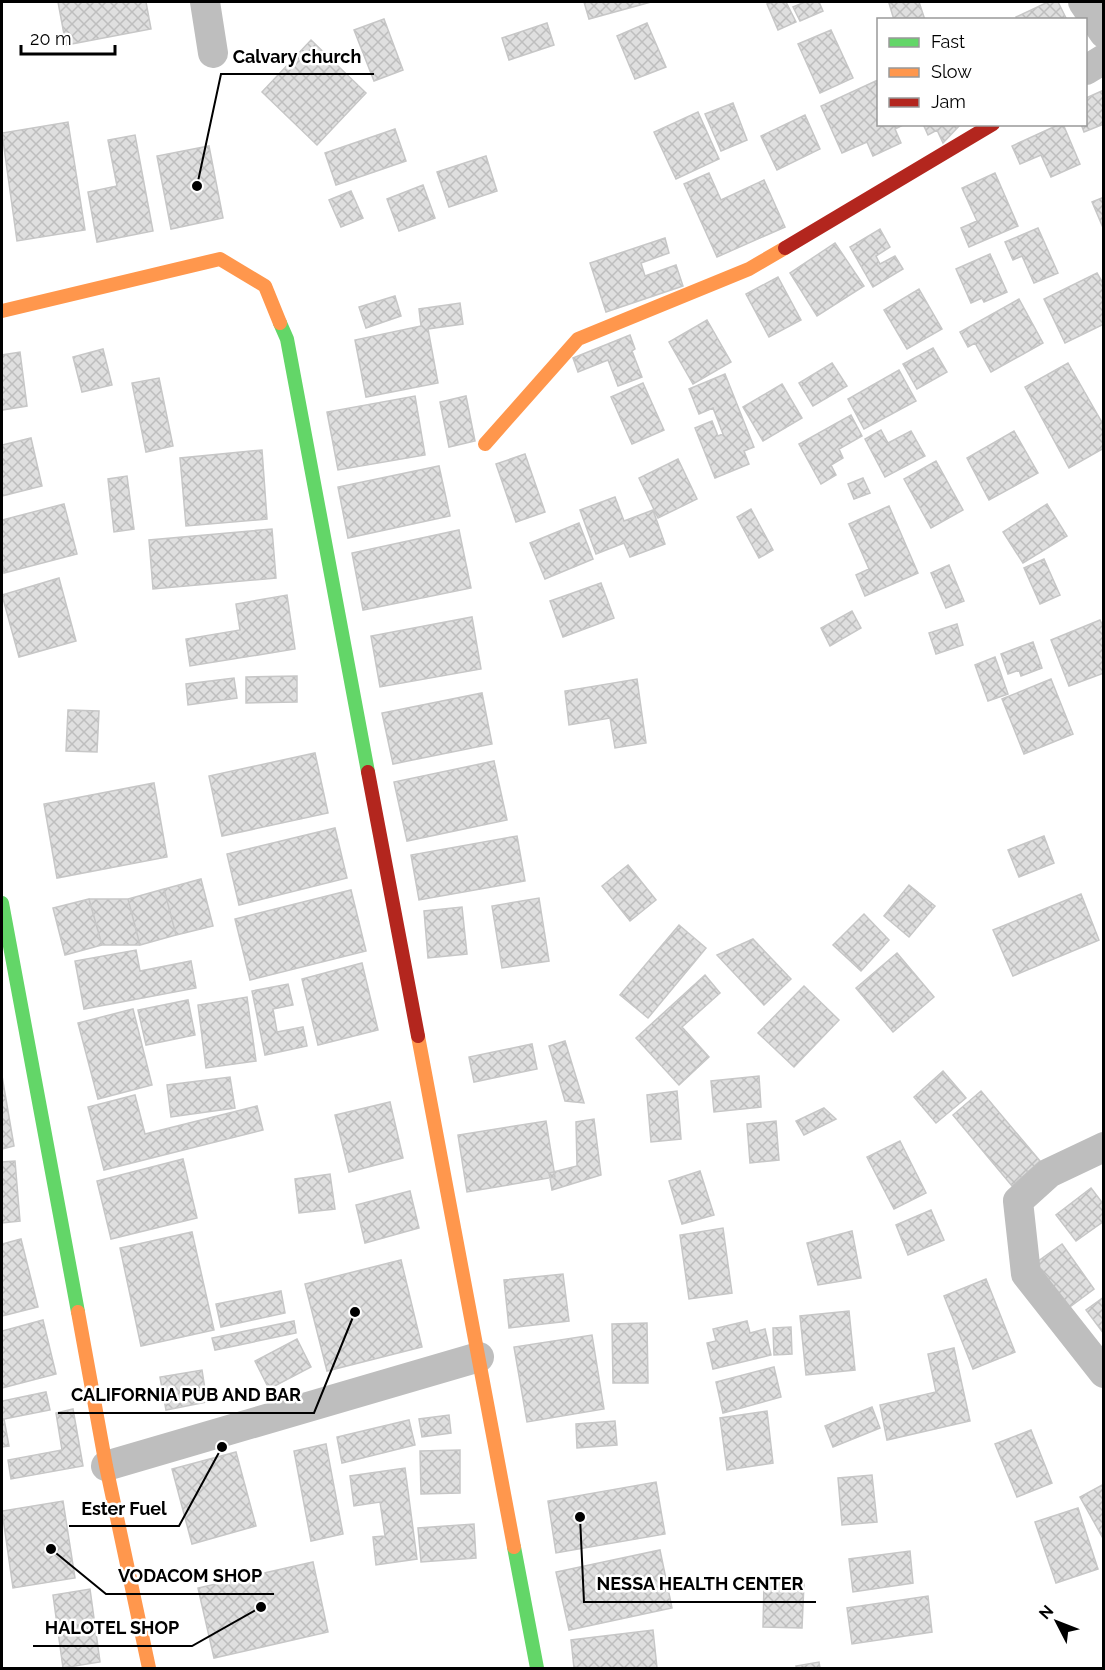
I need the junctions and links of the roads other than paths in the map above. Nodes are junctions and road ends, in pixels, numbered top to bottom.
1 (205, 2) edge
2 (1083, 2) edge
3 (1104, 33) edge
4 (213, 53) dead end
5 (1104, 59) edge
6 (1087, 69) edge
7 (990, 126) edge
8 (2, 311) edge
9 (485, 444) dead end
10 (2, 903) edge
11 (7, 968) edge
12 (1104, 1147) edge
13 (479, 1357) junction
14 (1104, 1373) edge
15 (106, 1466) junction
16 (149, 1668) edge
17 (537, 1668) edge

1 - 4 street
2 - 3 street
5 - 6 street
7 - 9 street
8 - 13 street
10 - 11 street
11 - 15 street
12 - 14 street
13 - 15 street
13 - 17 street
15 - 16 street

